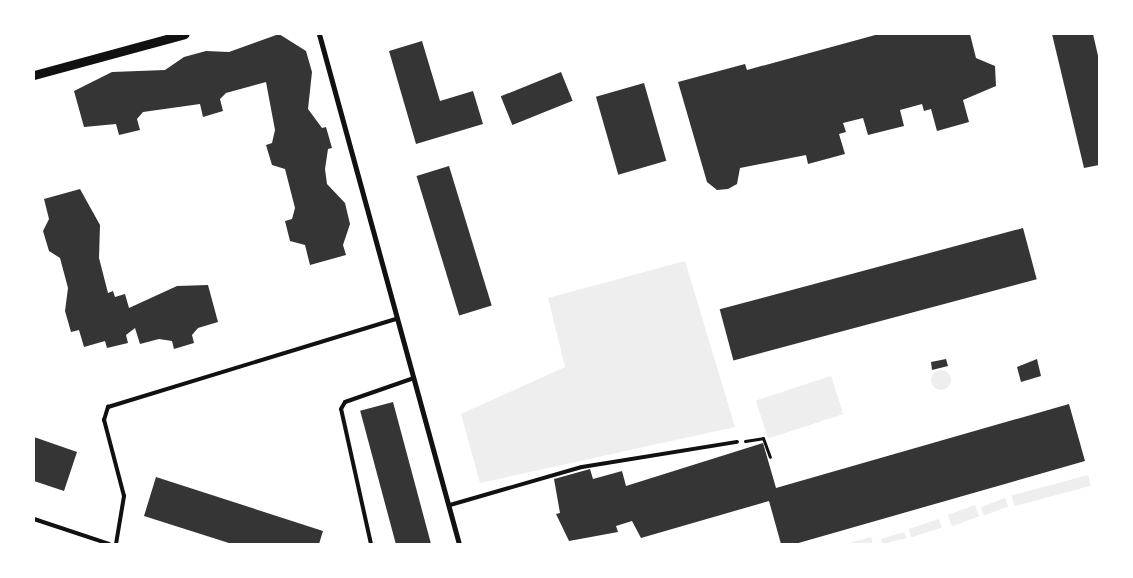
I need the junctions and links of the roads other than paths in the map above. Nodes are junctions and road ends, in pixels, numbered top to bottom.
1 (185, 34) edge
2 (319, 34) edge
3 (34, 75) edge
4 (396, 319) junction
5 (415, 378) junction
6 (737, 442) road end
7 (450, 505) junction
8 (34, 519) edge
9 (109, 544) edge
10 (116, 544) edge
11 (371, 544) edge
12 (459, 544) edge

1 - 3 street
2 - 4 street
4 - 5 street
4 - 10 lane
5 - 7 street
5 - 11 lane
6 - 7 lane
7 - 12 street
8 - 9 lane

